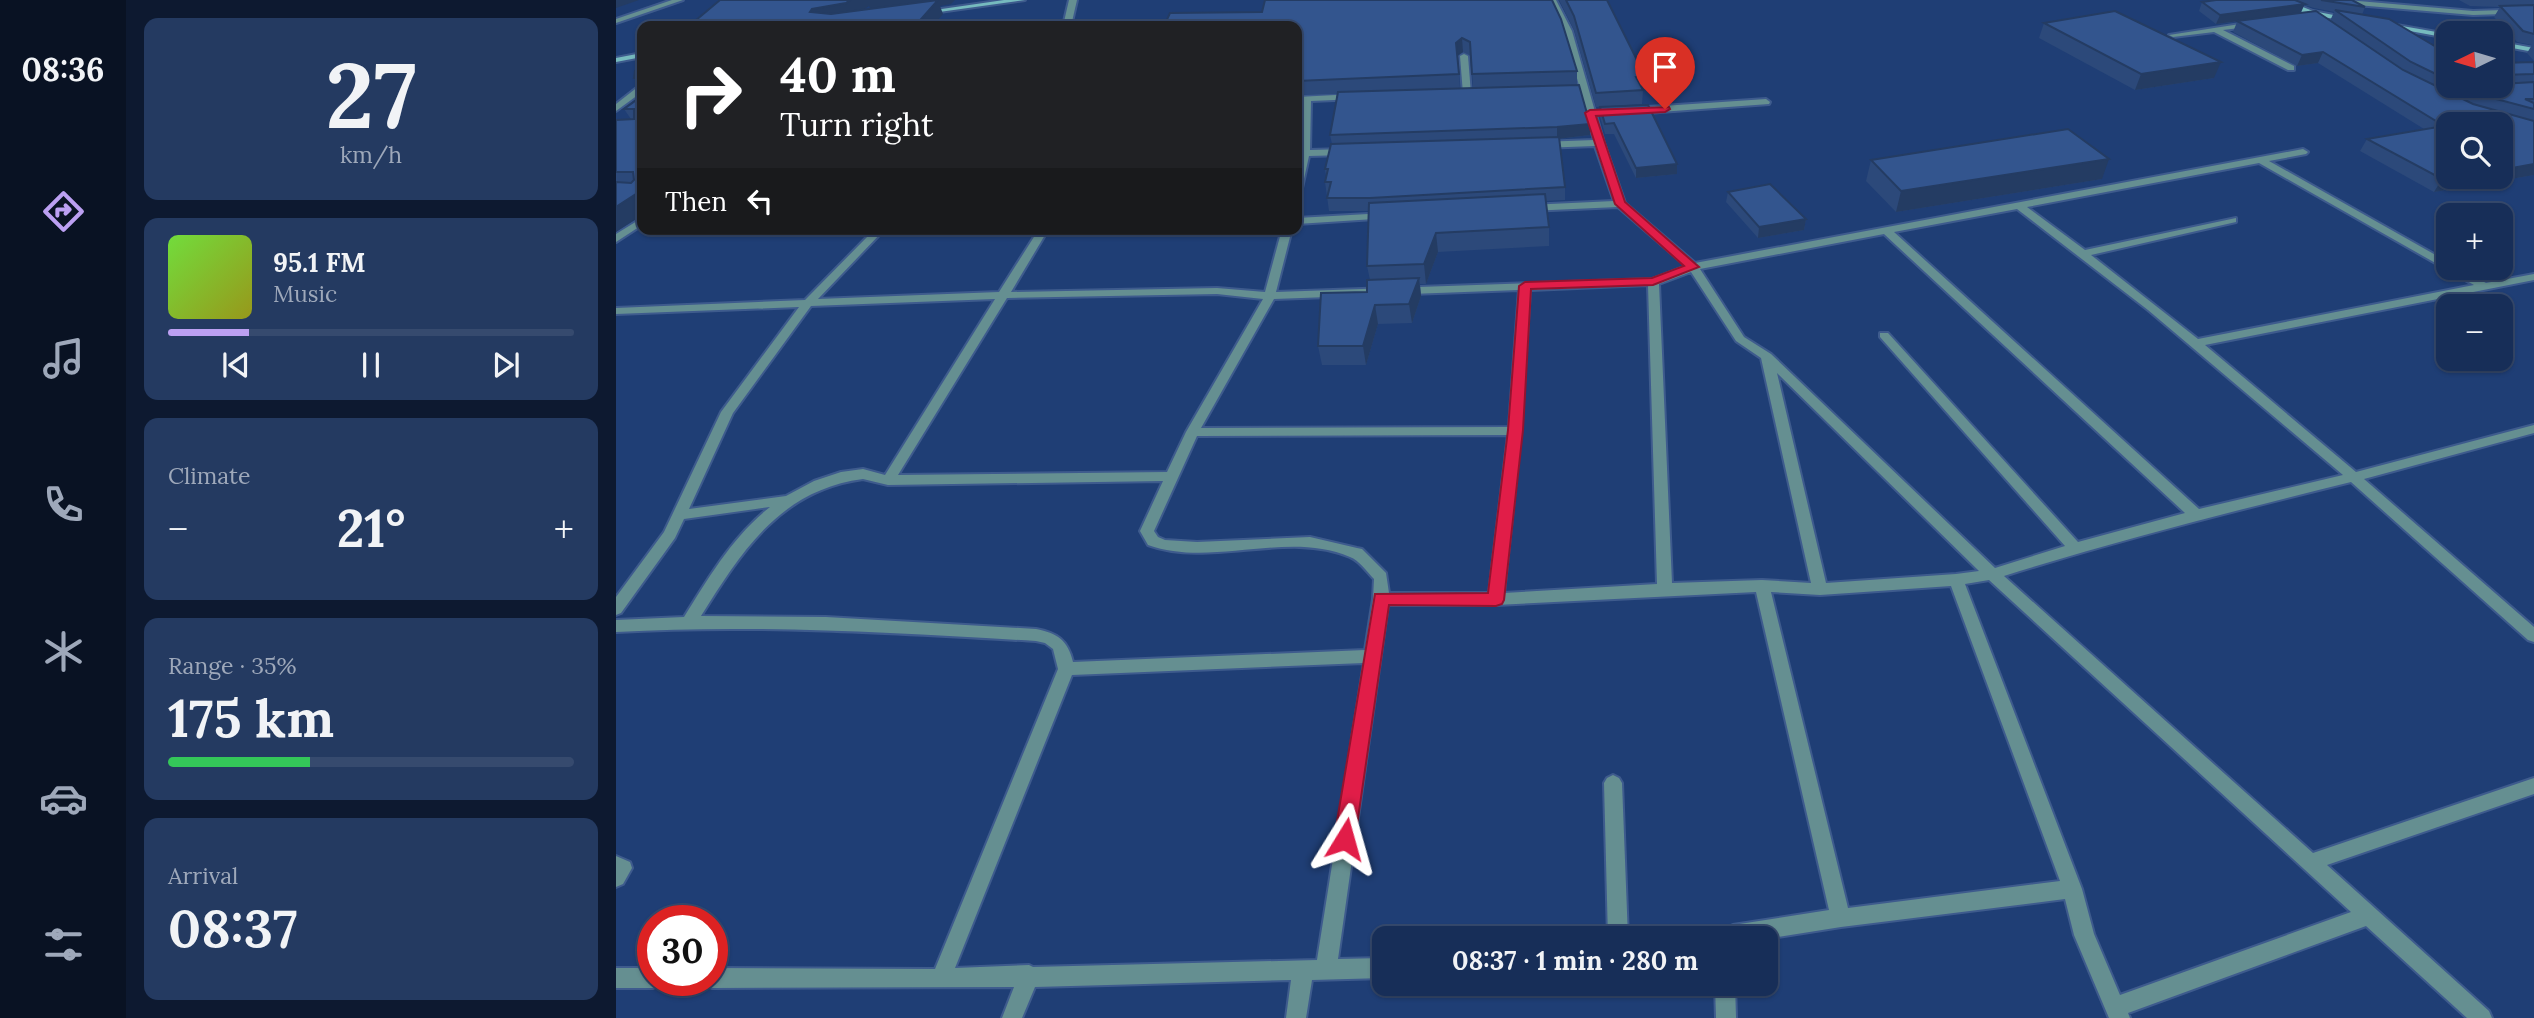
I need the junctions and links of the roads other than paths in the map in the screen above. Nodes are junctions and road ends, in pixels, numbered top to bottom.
1 (679, 0) edge
2 (1021, 0) edge
3 (1073, 0) edge
4 (1552, 0) edge
5 (2279, 0) edge
6 (2322, 0) edge
7 (2400, 0) edge
8 (2336, 1) edge
9 (2409, 6) junction
10 (2534, 11) edge
11 (917, 13) edge
12 (2301, 18) edge
13 (2324, 19) junction
14 (2348, 19) junction
15 (616, 21) edge
16 (1068, 21) edge
17 (2360, 21) edge
18 (2264, 23) edge
19 (2373, 23) edge
20 (2215, 29) junction
21 (2436, 34) edge
22 (2173, 35) dead end
23 (2513, 46) edge
24 (2534, 50) edge
25 (637, 56) edge
26 (1464, 56) edge
27 (616, 60) edge
28 (2291, 68) dead end
29 (1571, 90) edge
30 (1584, 90) junction
31 (637, 92) edge
32 (1467, 93) junction
33 (1480, 93) edge
34 (1454, 94) edge
35 (1361, 97) edge
36 (1302, 99) edge
37 (1766, 102) dead end
38 (616, 107) edge
39 (1617, 112) edge
40 (1590, 113) junction
41 (1604, 113) edge
42 (1599, 143) junction
43 (1532, 145) edge
44 (1358, 151) edge
45 (2303, 152) dead end
46 (1302, 153) edge
47 (2260, 160) junction
48 (616, 193) edge
49 (637, 194) edge
50 (1620, 204) junction
51 (2019, 206) junction
52 (1512, 209) edge
53 (1405, 215) edge
54 (2232, 220) dead end
55 (1302, 221) edge
56 (637, 224) edge
57 (1886, 230) junction
58 (875, 235) edge
59 (1040, 235) edge
60 (1285, 235) edge
61 (616, 239) edge
62 (2084, 253) junction
63 (2436, 259) edge
64 (1693, 267) junction
65 (2534, 277) edge
66 (2473, 280) edge
67 (1653, 282) junction
68 (1525, 286) junction
69 (2483, 286) junction
70 (1004, 295) junction
71 (1270, 296) junction
72 (807, 303) junction
73 (616, 311) edge
74 (1884, 335) dead end
75 (2195, 343) junction
76 (1767, 357) junction
77 (2534, 429) edge
78 (1515, 430) junction
79 (1192, 432) junction
80 (1172, 476) junction
81 (2353, 477) junction
82 (888, 480) junction
83 (789, 500) junction
84 (2196, 514) junction
85 (677, 515) junction
86 (2075, 548) junction
87 (1992, 575) junction
88 (1956, 580) junction
89 (1762, 586) junction
90 (1665, 589) junction
91 (1820, 589) junction
92 (1381, 599) junction
93 (1496, 600) junction
94 (616, 609) edge
95 (691, 621) junction
96 (616, 626) edge
97 (2534, 636) edge
98 (1370, 656) junction
99 (1066, 669) junction
100 (1613, 783) dead end
101 (2534, 786) edge
102 (2312, 862) junction
103 (616, 865) edge
104 (616, 878) edge
105 (2072, 889) junction
106 (2370, 915) junction
107 (1841, 918) junction
108 (1618, 926) edge
109 (1778, 928) edge
110 (1372, 968) edge
111 (1326, 969) junction
112 (1303, 970) junction
113 (1028, 975) junction
114 (616, 978) edge
115 (637, 978) edge
116 (728, 978) edge
117 (942, 979) junction
118 (1725, 996) edge
119 (2117, 1013) edge
120 (1013, 1018) edge
121 (1296, 1018) edge
122 (1726, 1018) edge
123 (2482, 1018) edge

1 - 15 street
2 - 11 street
3 - 16 street
4 - 30 street
5 - 13 street
6 - 8 street
7 - 9 street
8 - 9 street
8 - 14 street
9 - 10 street
12 - 13 street
13 - 14 street
14 - 17 street
18 - 20 street
19 - 21 street
20 - 22 street
20 - 28 street
23 - 24 street
25 - 27 street
26 - 32 street
29 - 30 street
30 - 40 street
31 - 38 street
32 - 33 street
32 - 34 street
35 - 36 street
37 - 39 street
40 - 41 street
40 - 42 street
42 - 43 street
42 - 50 street
44 - 46 street
45 - 47 street
47 - 51 street
47 - 63 street
48 - 49 street
50 - 52 street
50 - 64 street
51 - 57 street
51 - 62 street
53 - 55 street
54 - 62 street
56 - 61 street
57 - 64 street
57 - 84 street
58 - 72 street
59 - 70 street
60 - 71 street
62 - 75 street
64 - 67 street
64 - 76 street
65 - 69 street
66 - 69 street
67 - 68 street
67 - 90 street
68 - 71 street
68 - 78 street
69 - 75 street
70 - 71 street
70 - 72 street
70 - 82 street
71 - 79 street
72 - 73 street
72 - 85 street
74 - 86 street
75 - 81 street
76 - 87 street
76 - 91 street
77 - 81 street
78 - 79 street
78 - 93 street
79 - 80 street
80 - 82 street
80 - 92 street
81 - 84 street
81 - 97 street
82 - 83 street
83 - 85 street
83 - 95 street
84 - 86 street
85 - 94 street
86 - 87 street
87 - 88 street
87 - 102 street
88 - 91 street
88 - 105 street
89 - 90 street
89 - 91 street
89 - 107 street
90 - 93 street
92 - 93 street
92 - 98 street
95 - 96 street
95 - 99 street
98 - 99 street
98 - 111 street
99 - 117 street
100 - 108 street
101 - 102 street
102 - 106 street
103 - 104 street
105 - 107 street
105 - 119 street
106 - 119 street
106 - 123 street
107 - 109 street
110 - 111 street
111 - 112 street
112 - 113 street
112 - 121 street
113 - 117 street
113 - 120 street
114 - 115 street
116 - 117 street
118 - 122 street

